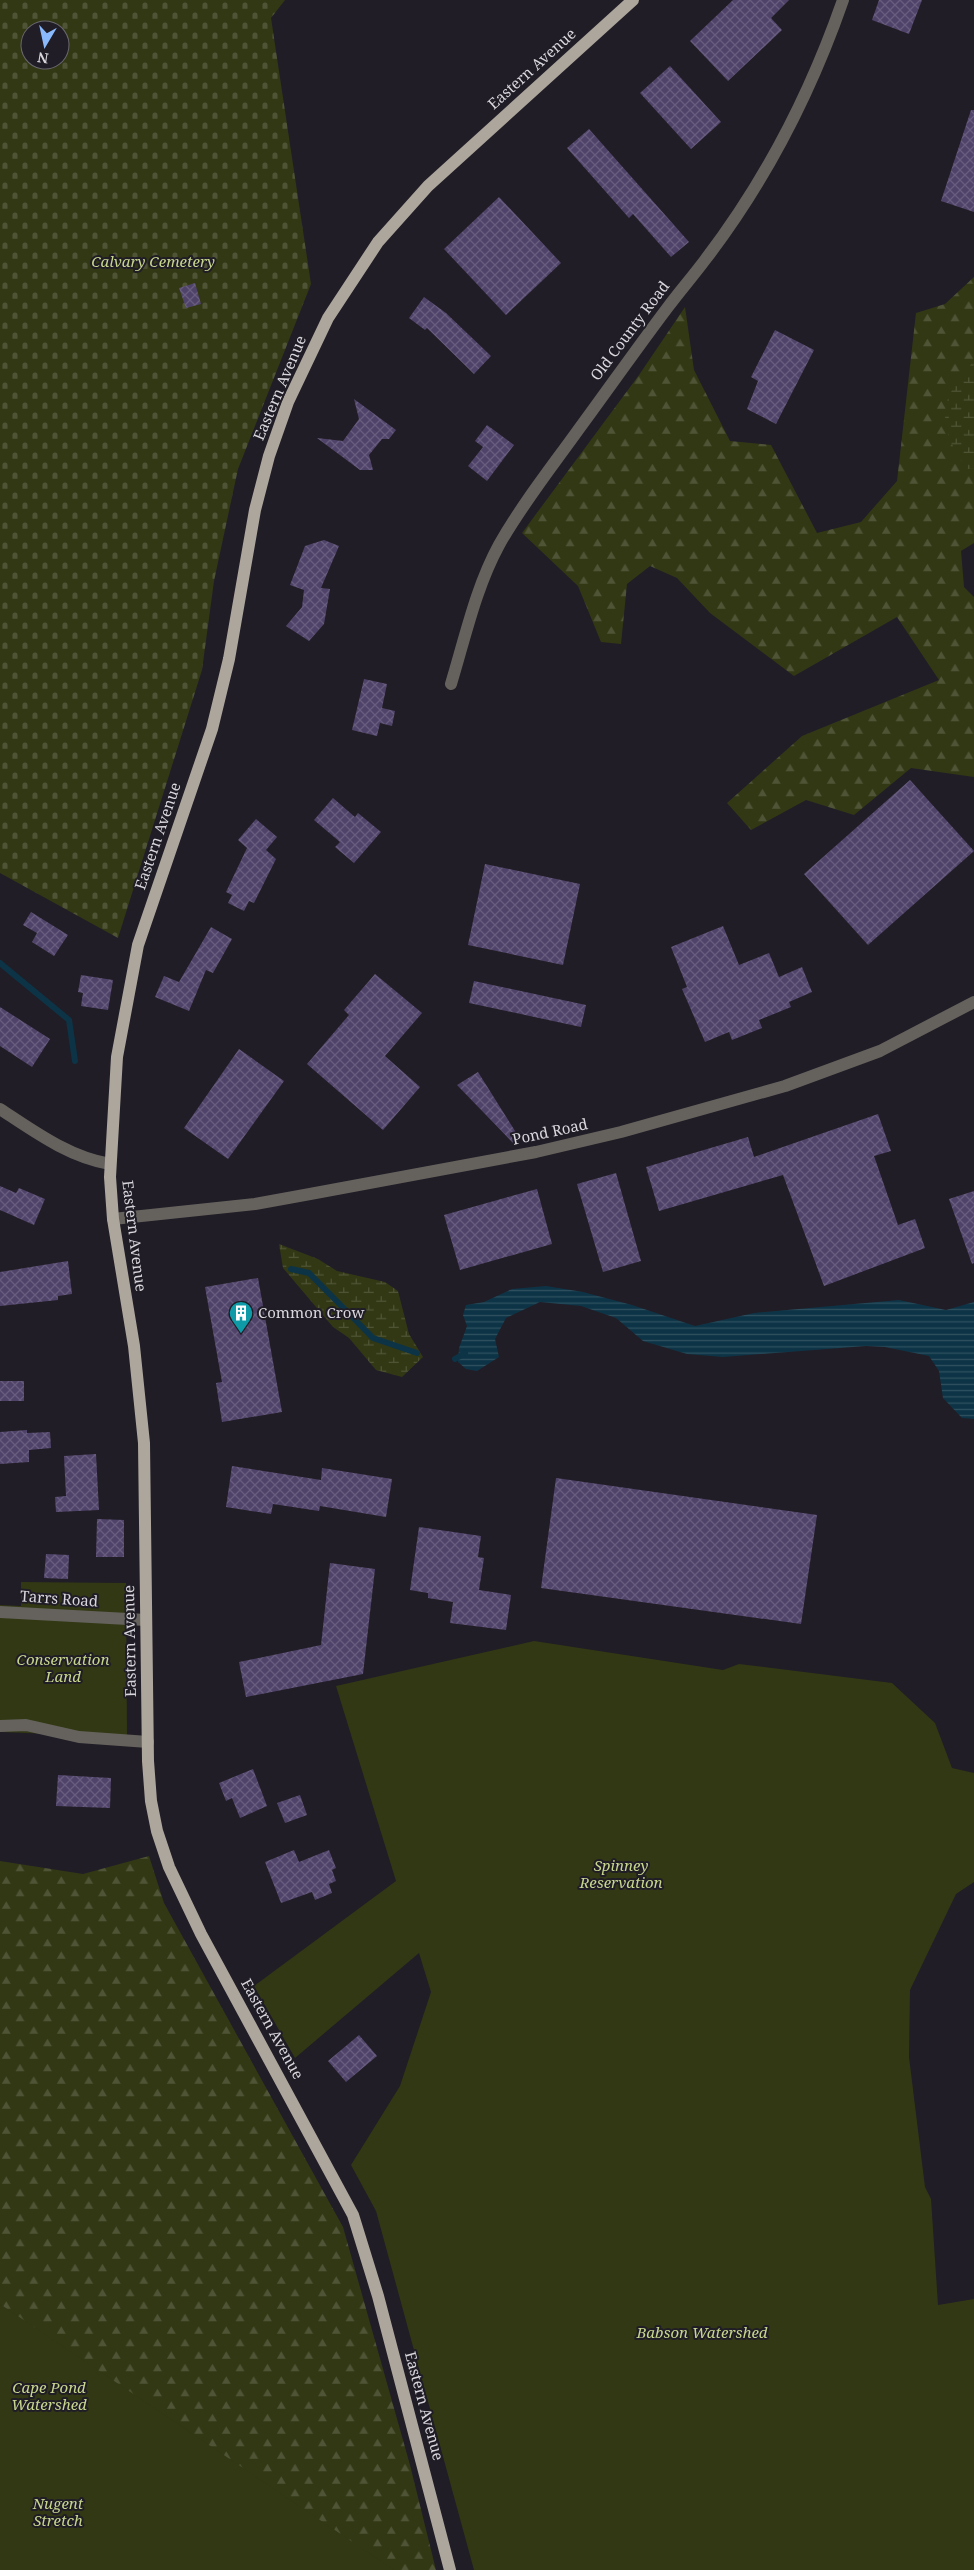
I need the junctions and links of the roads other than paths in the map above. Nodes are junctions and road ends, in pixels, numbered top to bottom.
1 (633, 0) edge
2 (843, 0) edge
3 (451, 684) dead end
4 (974, 1002) edge
5 (0, 1109) edge
6 (110, 1164) junction
7 (113, 1219) junction
8 (0, 1612) edge
9 (146, 1620) junction
10 (0, 1726) edge
11 (148, 1742) junction
12 (450, 2570) edge

1 - 6 main road, Eastern Avenue
2 - 3 street, Old County Road
4 - 7 street, Pond Road
5 - 6 street
6 - 7 main road, Eastern Avenue
7 - 9 main road, Eastern Avenue
8 - 9 street, Tarrs Road
9 - 11 main road, Eastern Avenue
10 - 11 street
11 - 12 main road, Eastern Avenue

